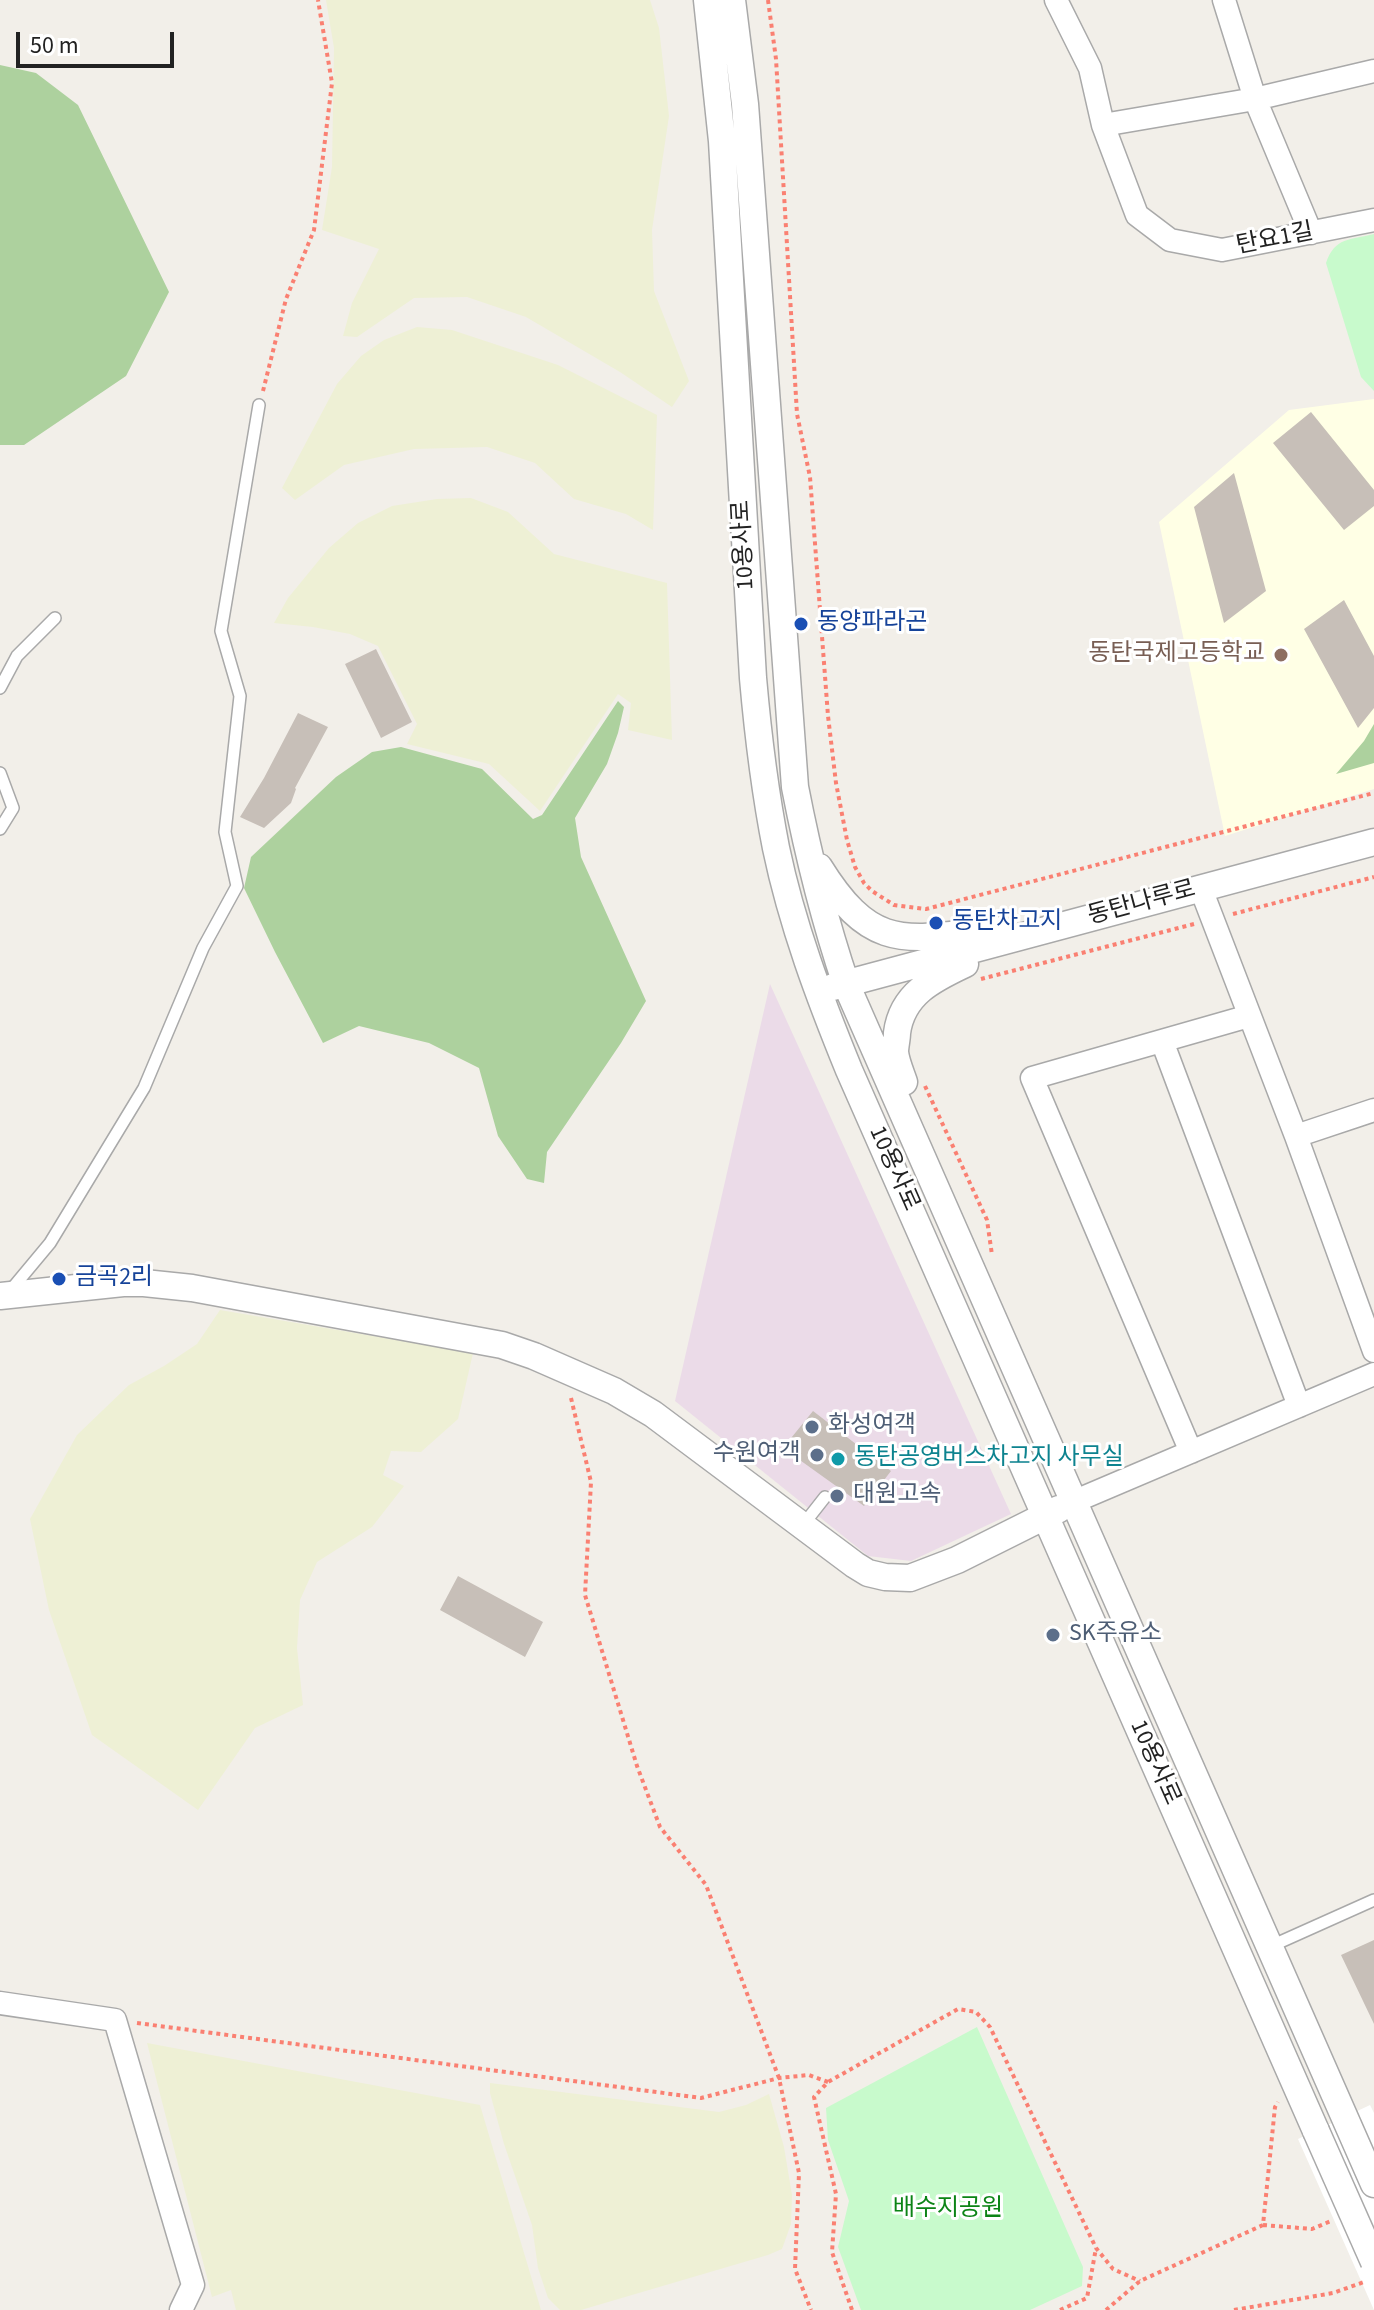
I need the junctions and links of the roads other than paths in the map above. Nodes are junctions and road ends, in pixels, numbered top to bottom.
1 (707, 0) edge
2 (732, 0) edge
3 (1056, 0) edge
4 (1224, 0) edge
5 (1374, 71) edge
6 (1255, 99) junction
7 (1103, 125) junction
8 (1374, 220) edge
9 (1311, 233) junction
10 (259, 405) road end
11 (55, 618) dead end
12 (0, 688) edge
13 (0, 773) edge
14 (0, 829) edge
15 (805, 838) junction
16 (1374, 842) edge
17 (1201, 889) junction
18 (1065, 925) junction
19 (846, 984) junction
20 (817, 991) junction
21 (1249, 1016) junction
22 (1162, 1041) junction
23 (1374, 1110) edge
24 (1296, 1136) junction
25 (967, 1257) junction
26 (4, 1295) edge
27 (1374, 1351) edge
28 (1374, 1374) edge
29 (1299, 1406) junction
30 (1191, 1452) junction
31 (825, 1497) dead end
32 (1073, 1502) junction
33 (1045, 1516) junction
34 (803, 1526) junction
35 (1374, 1900) edge
36 (1268, 1947) junction
37 (0, 2003) edge
38 (1374, 2184) edge
39 (1374, 2262) edge
40 (181, 2310) edge

1 - 20 street, 10용사로
2 - 15 street, 10용사로
3 - 7 street, 탄요1길
4 - 6 street
5 - 6 street
6 - 7 street
6 - 9 street
7 - 9 street, 탄요1길
8 - 9 street, 탄요1길
10 - 26 lane
11 - 12 lane
13 - 14 lane
15 - 18 street
15 - 19 street, 10용사로
16 - 17 street, 동탄나루로
17 - 18 street, 동탄나루로
17 - 21 street
18 - 19 street, 동탄나루로
18 - 25 street
19 - 20 street, 동탄나루로
19 - 25 street, 10용사로
20 - 33 street, 10용사로
21 - 22 street
21 - 24 street
22 - 29 street
22 - 30 street
23 - 24 street
24 - 27 street
25 - 32 street, 10용사로
26 - 34 street
28 - 29 street
29 - 30 street
30 - 32 street
31 - 34 lane
32 - 33 street
32 - 36 street, 10용사로
33 - 34 street
33 - 39 street, 10용사로, bridge
35 - 36 lane
36 - 38 street, 10용사로
37 - 40 street

